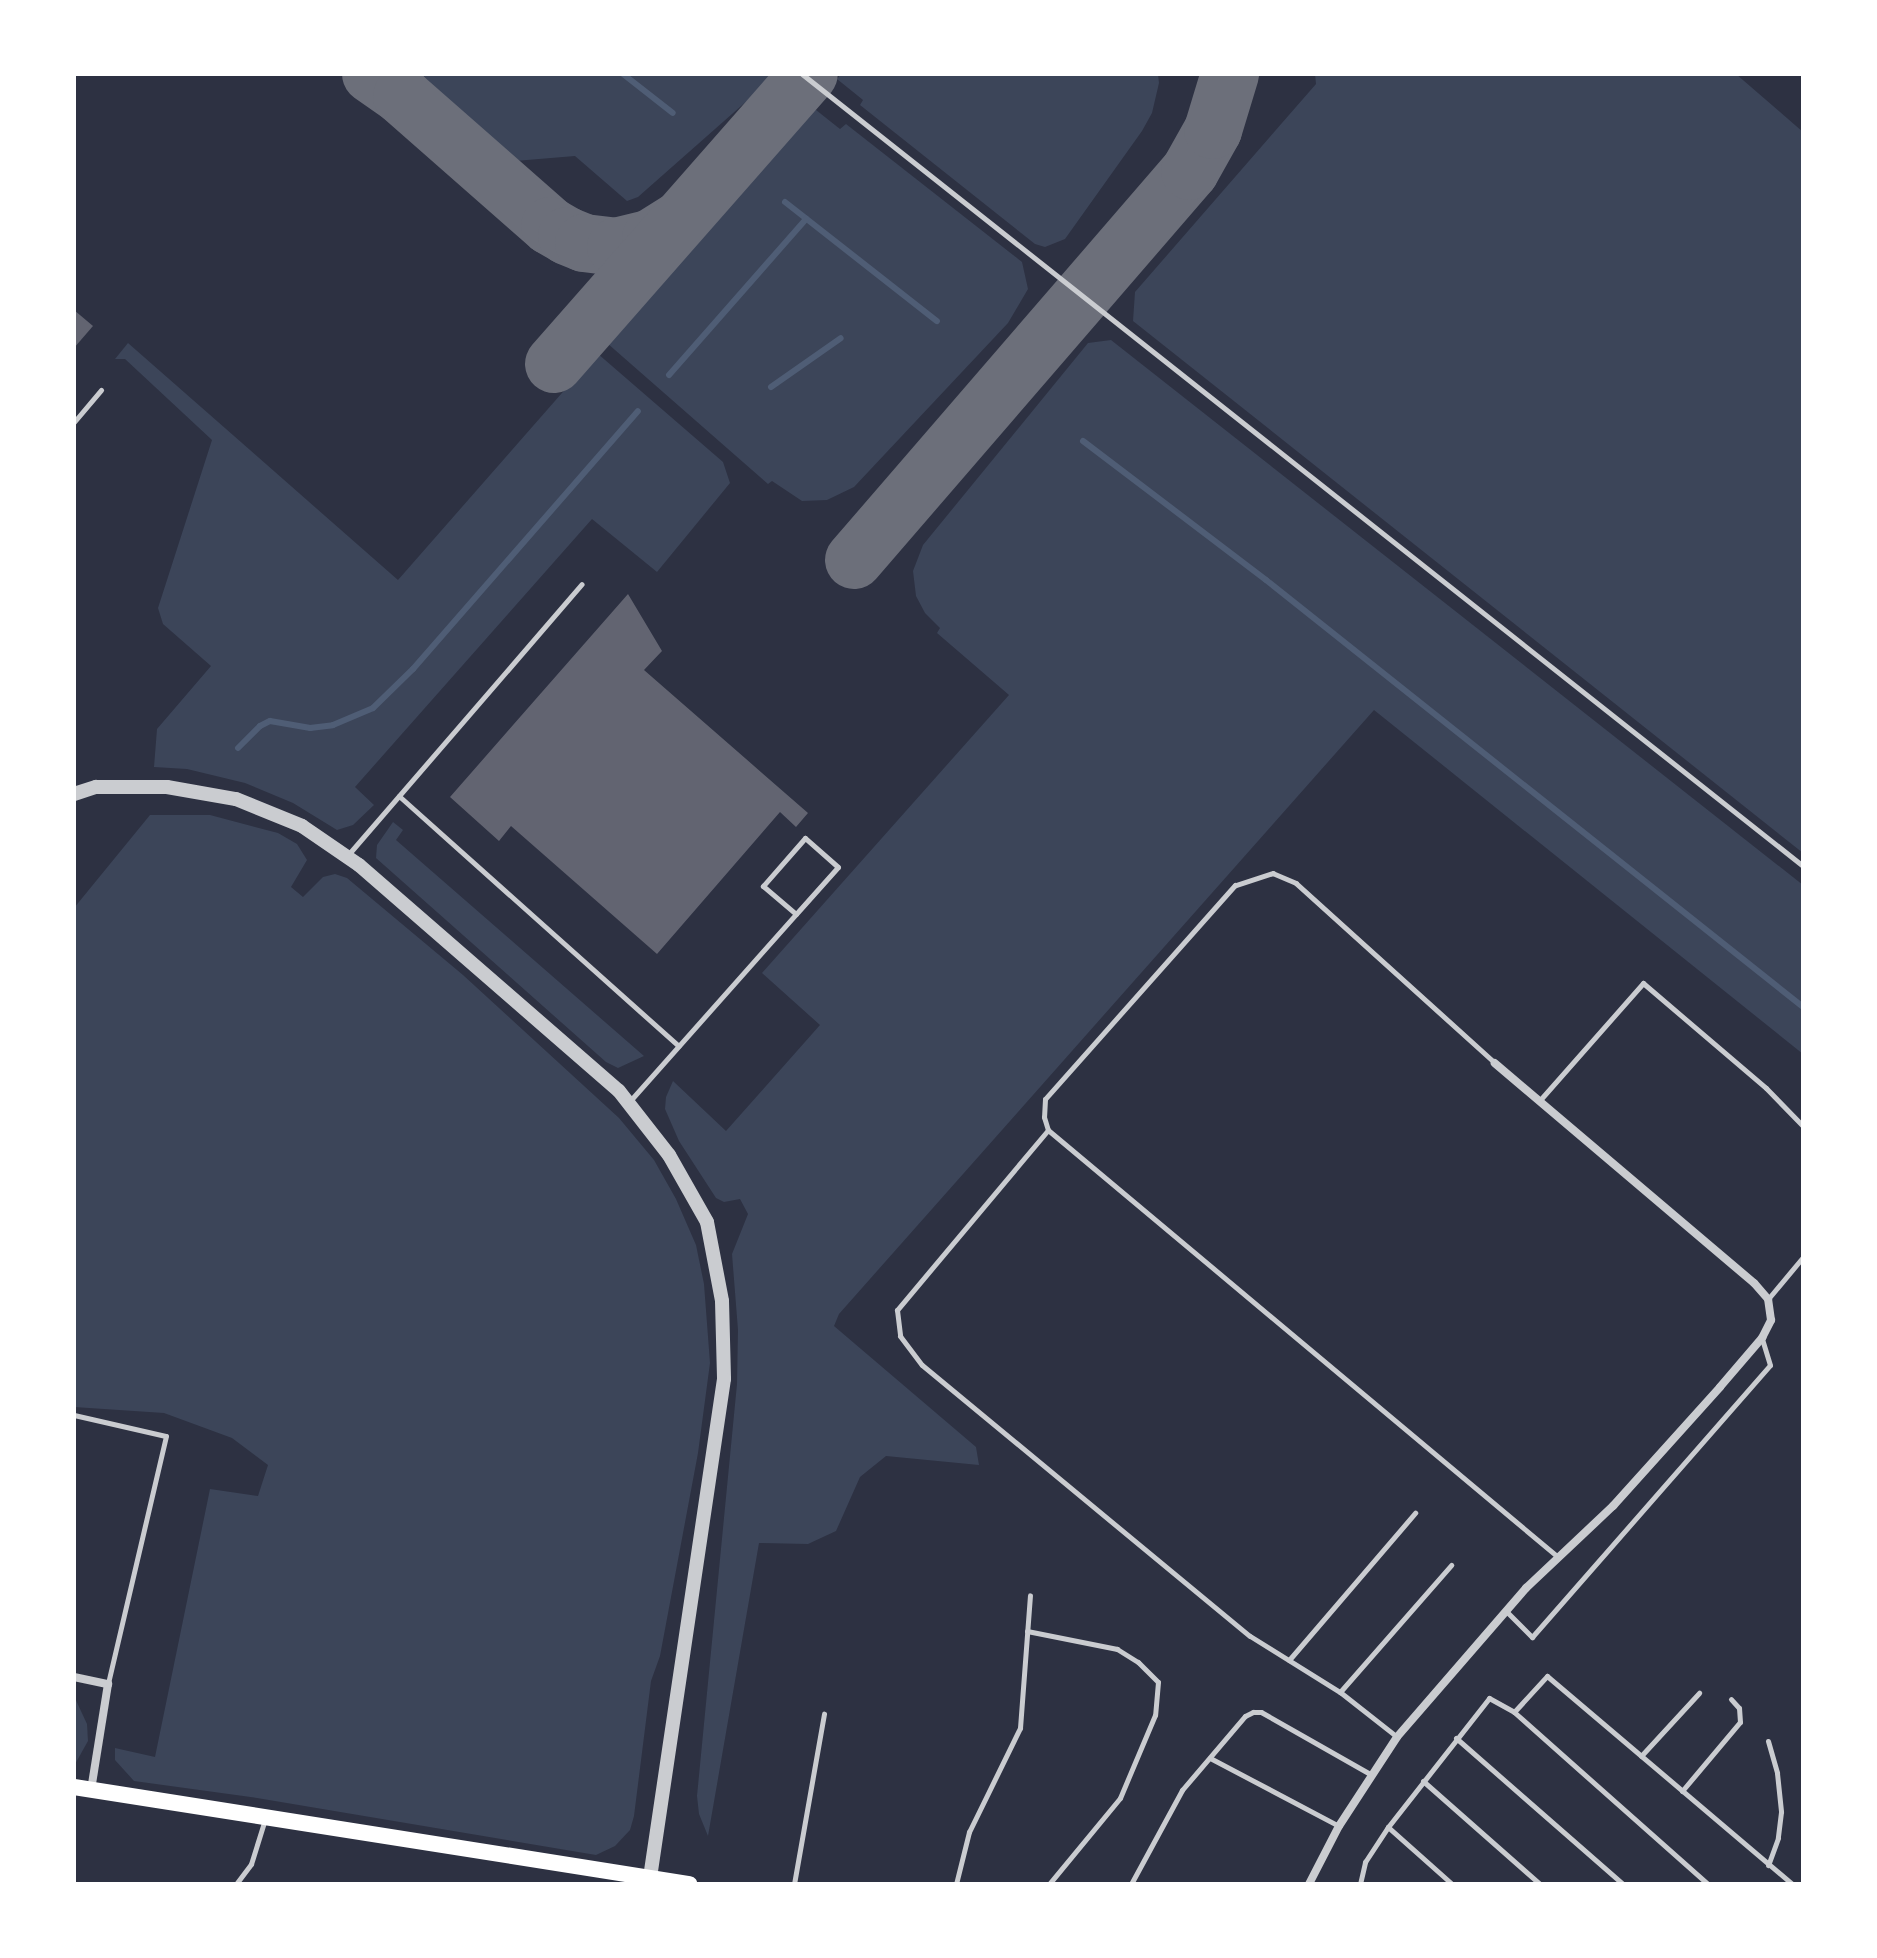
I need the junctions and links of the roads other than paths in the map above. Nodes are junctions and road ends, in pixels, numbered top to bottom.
1 (802, 74) edge
2 (101, 390) dead end
3 (74, 422) edge
4 (582, 584) dead end
5 (74, 794) edge
6 (399, 796) junction
7 (347, 857) junction
8 (1803, 866) edge
9 (796, 914) junction
10 (679, 1046) junction
11 (1495, 1063) joint
12 (1540, 1101) junction
13 (628, 1103) junction
14 (1803, 1126) edge
15 (1048, 1130) junction
16 (1803, 1257) edge
17 (1768, 1299) junction
18 (1762, 1338) junction
19 (74, 1415) edge
20 (1415, 1513) dead end
21 (1558, 1557) junction
22 (1451, 1565) dead end
23 (1030, 1595) dead end
24 (1506, 1611) junction
25 (1027, 1631) junction
26 (1289, 1660) junction
27 (74, 1677) edge
28 (108, 1684) junction
29 (1340, 1692) junction
30 (1699, 1693) dead end
31 (1731, 1699) dead end
32 (1514, 1712) junction
33 (824, 1714) dead end
34 (1397, 1737) junction
35 (1456, 1738) junction
36 (1768, 1741) dead end
37 (1641, 1756) junction
38 (1210, 1758) junction
39 (1372, 1775) junction
40 (1423, 1781) junction
41 (82, 1788) edge
42 (1682, 1791) junction
43 (265, 1818) junction
44 (1339, 1826) junction
45 (1388, 1827) junction
46 (1768, 1865) junction
47 (650, 1878) junction
48 (236, 1884) edge
49 (689, 1884) edge
50 (794, 1884) edge
51 (956, 1884) edge
52 (1049, 1884) edge
53 (1131, 1884) edge
54 (1309, 1884) edge
55 (1360, 1884) edge
56 (1452, 1884) edge
57 (1540, 1884) edge
58 (1623, 1884) edge
59 (1708, 1884) edge
60 (1789, 1884) edge

1 - 8 lane
2 - 3 lane
4 - 6 lane
5 - 7 street
6 - 7 lane
6 - 10 lane
7 - 13 street
9 - 9 lane
9 - 10 lane
10 - 13 lane
11 - 12 street
11 - 15 lane
12 - 14 lane
12 - 17 street
13 - 47 street
15 - 21 lane
15 - 26 lane
16 - 17 lane
17 - 18 street
18 - 21 street
18 - 24 lane
19 - 28 lane
20 - 26 lane
21 - 24 street
22 - 29 lane
23 - 25 lane
24 - 34 street
25 - 51 lane
25 - 52 lane
26 - 29 lane
27 - 28 street
28 - 41 street
29 - 34 lane
30 - 37 lane
31 - 42 lane
32 - 35 lane
32 - 37 lane
32 - 59 lane
33 - 50 lane
34 - 39 street
35 - 40 lane
35 - 58 lane
36 - 46 lane
37 - 42 lane
38 - 39 lane
38 - 44 lane
38 - 53 lane
39 - 44 street
40 - 45 lane
40 - 57 lane
41 - 43 main road
42 - 46 lane
43 - 47 main road
43 - 48 lane
44 - 54 street
45 - 55 lane
45 - 56 lane
46 - 60 lane
47 - 49 main road

